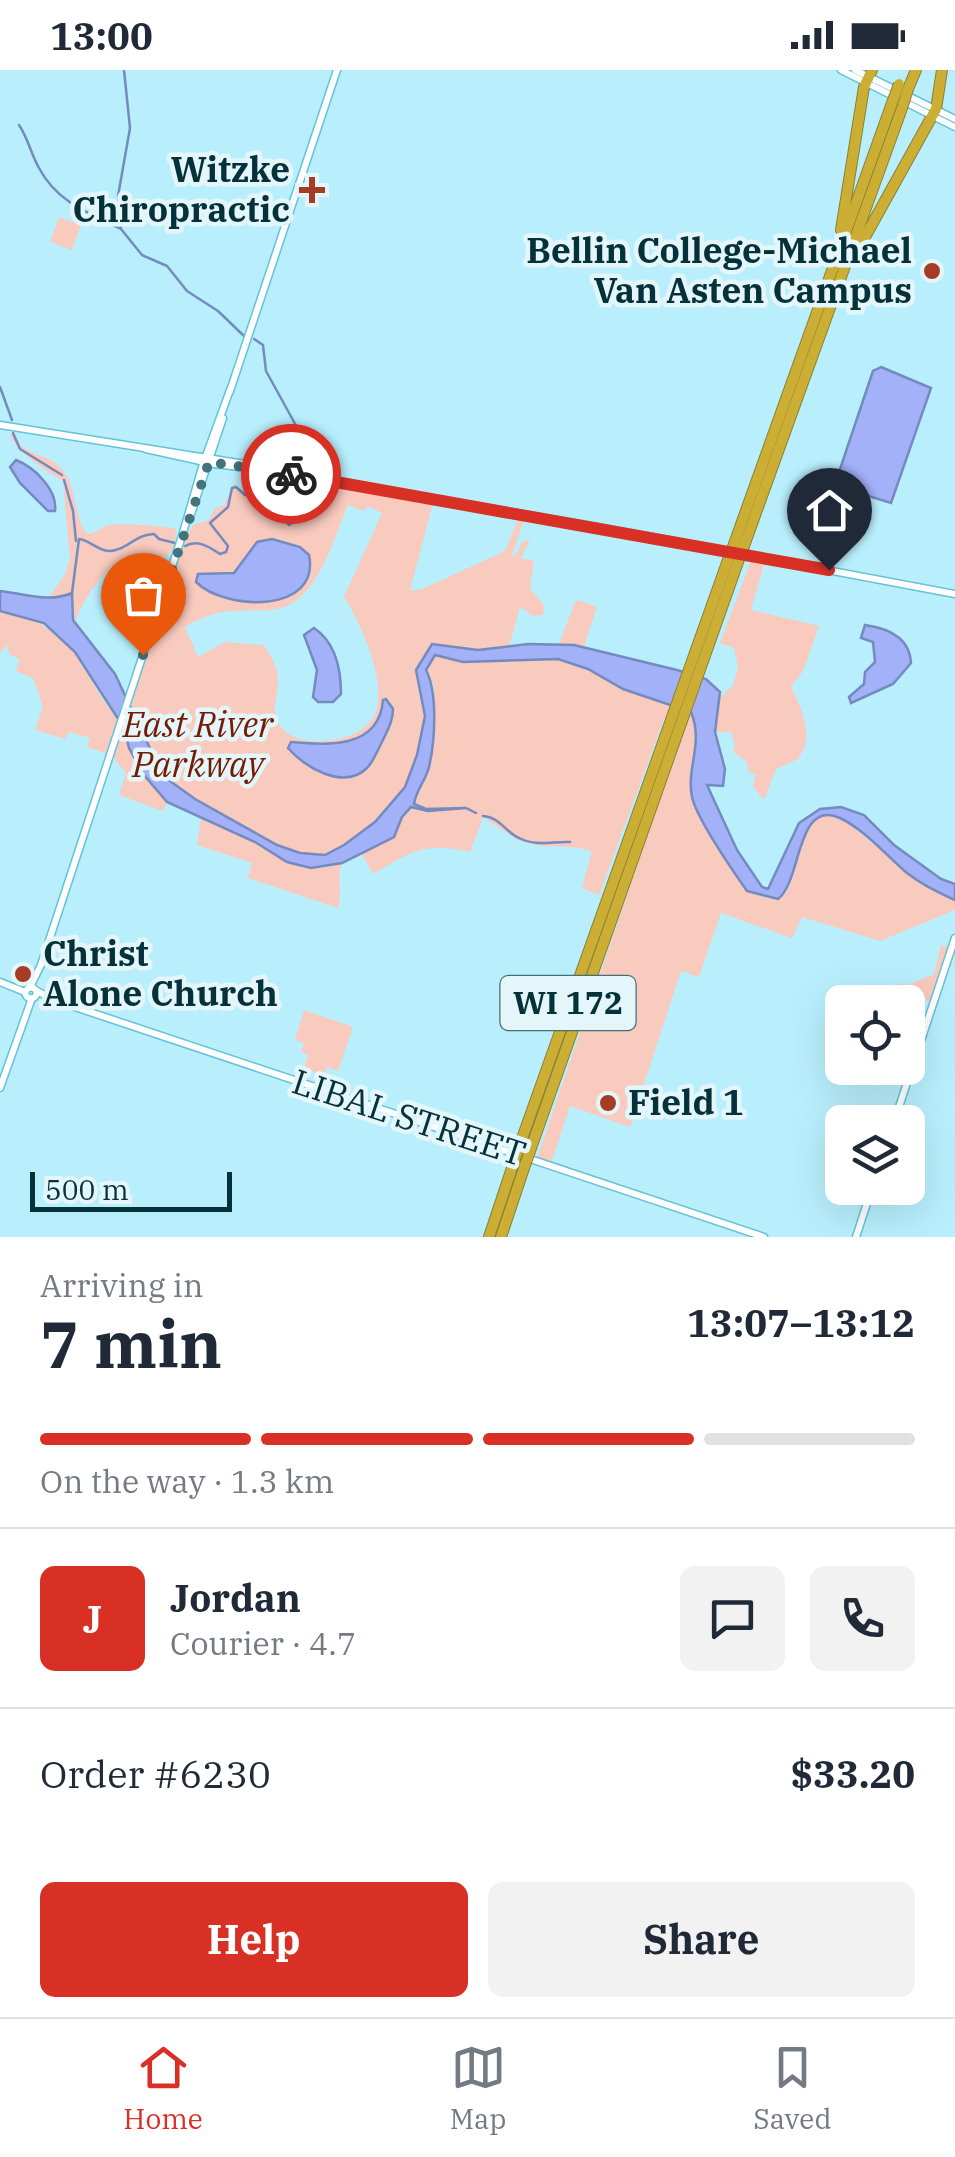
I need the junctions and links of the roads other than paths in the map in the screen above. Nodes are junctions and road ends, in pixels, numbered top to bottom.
1 (337, 70) edge
2 (841, 70) edge
3 (855, 70) edge
4 (904, 70) edge
5 (916, 70) edge
6 (942, 70) edge
7 (868, 77) edge
8 (904, 86) junction
9 (897, 106) junction
10 (937, 115) junction
11 (955, 123) edge
12 (832, 300) junction
13 (814, 319) junction
14 (0, 424) edge
15 (207, 460) junction
16 (739, 545) junction
17 (955, 594) edge
18 (955, 938) edge
19 (1, 982) edge
20 (31, 992) junction
21 (0, 1088) edge
22 (900, 1105) edge
23 (520, 1164) junction
24 (866, 1205) edge
25 (856, 1235) edge
26 (489, 1237) edge
27 (501, 1237) edge
28 (764, 1237) edge

1 - 15 street
2 - 7 street
3 - 7 street
4 - 8 highway, WI 172
5 - 8 highway, WI 172
6 - 10 highway
7 - 10 street
7 - 13 highway
8 - 9 highway, WI 172, bridge
9 - 12 highway, WI 172
9 - 13 highway, WI 172
10 - 11 street
10 - 11 street
10 - 12 highway
12 - 16 highway, WI 172
13 - 16 highway, WI 172
14 - 15 street
15 - 17 street
15 - 20 street
16 - 23 highway, WI 172, bridge
18 - 22 street
19 - 20 street, LIBAL STREET
20 - 21 street
20 - 28 street, LIBAL STREET
23 - 26 highway, WI 172
23 - 27 highway, WI 172
24 - 25 street

